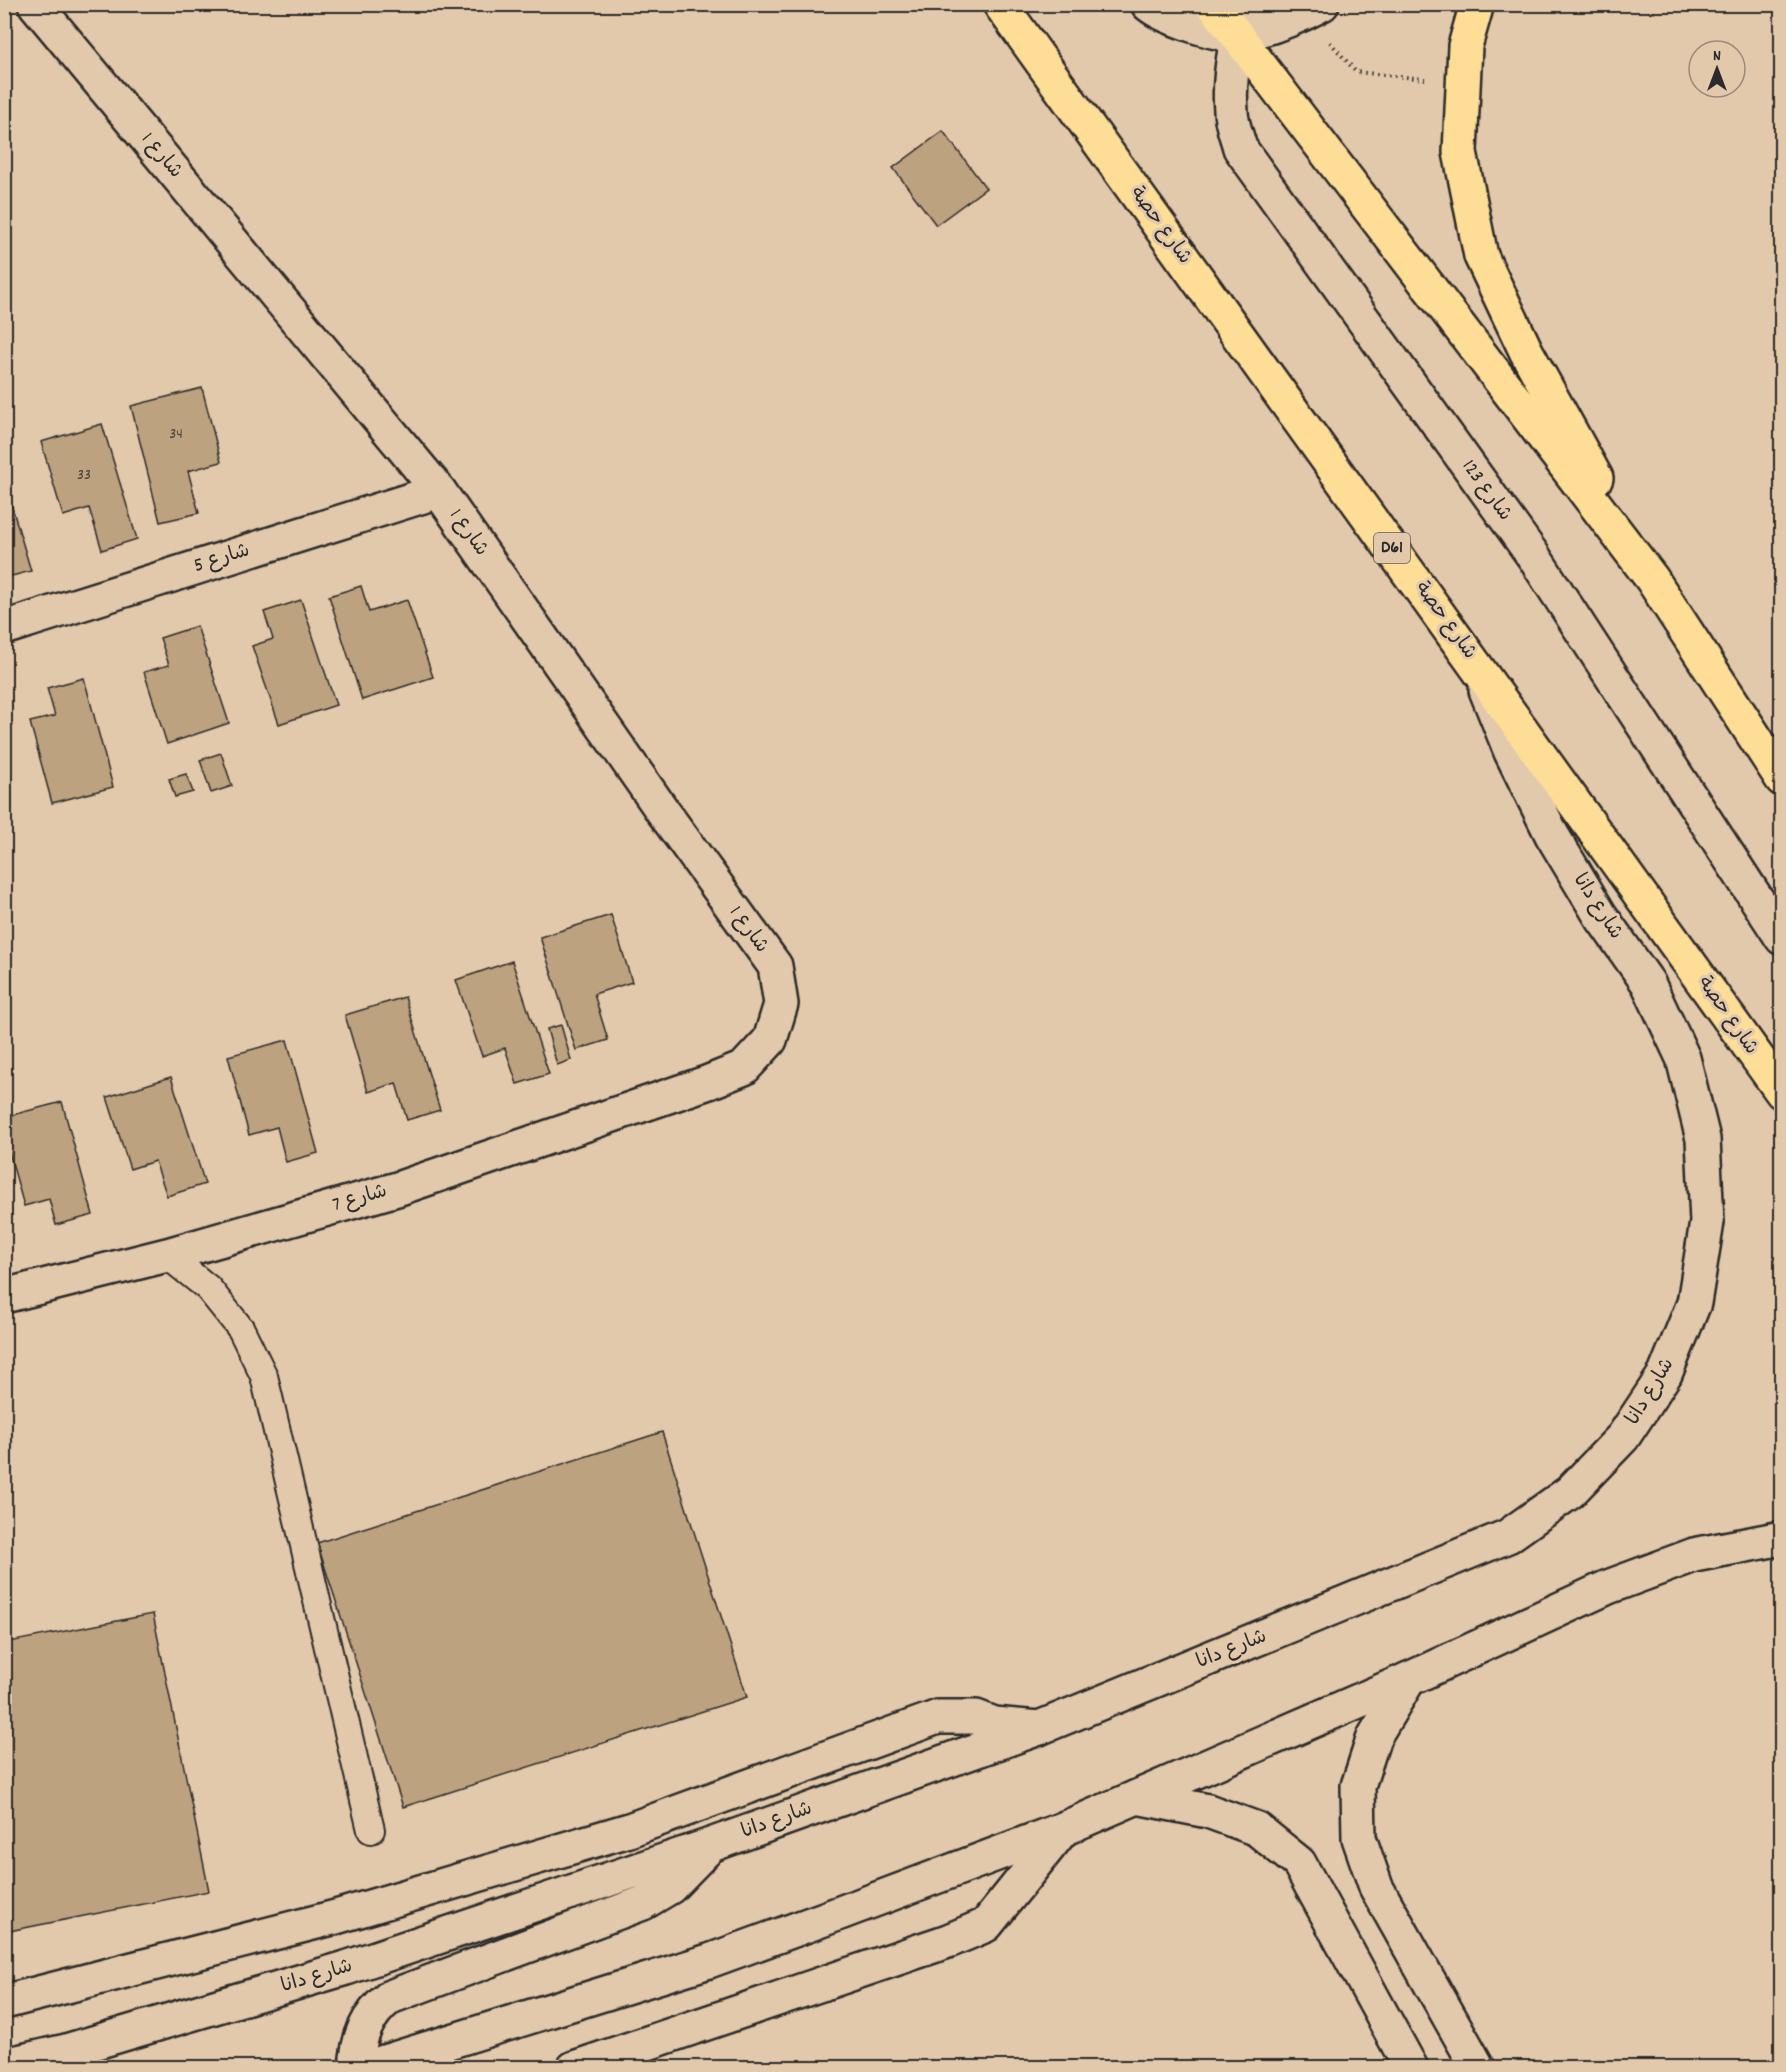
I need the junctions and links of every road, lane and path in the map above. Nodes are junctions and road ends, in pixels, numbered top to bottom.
1 (34, 4) edge
2 (1000, 4) edge
3 (1148, 4) edge
4 (1213, 4) edge
5 (1478, 4) edge
6 (1314, 9) edge
7 (1242, 20) edge
8 (1463, 84) junction
9 (439, 491) junction
10 (1652, 579) junction
11 (4, 628) edge
12 (1477, 666) junction
13 (1782, 779) edge
14 (1782, 938) edge
15 (709, 1082) joint
16 (1782, 1092) edge
17 (166, 1255) junction
18 (4, 1296) edge
19 (1782, 1538) edge
20 (1409, 1679) junction
21 (1039, 1728) junction
22 (1137, 1797) junction
23 (1063, 1829) junction
24 (371, 1830) dead end
25 (711, 1845) junction
26 (4, 2002) edge
27 (4, 2065) edge
28 (356, 2067) edge
29 (365, 2067) edge
30 (574, 2067) edge
31 (1411, 2067) edge
32 (1479, 2067) edge

1 - 9 street, شارع 1
2 - 12 main road, شارع حصة / D61
3 - 7 street
4 - 7 main road
5 - 8 main road
6 - 7 street
6 - 8 path
7 - 10 main road
7 - 14 street, شارع 123
8 - 10 main road
9 - 11 street, شارع 5
9 - 15 street, شارع 1
10 - 13 main road
12 - 16 main road, شارع حصة / D61
12 - 21 street, شارع دانا
15 - 17 street, شارع 7
17 - 18 street, شارع 7
17 - 24 lane
19 - 20 street
20 - 22 street
20 - 32 street
21 - 25 street, شارع دانا
21 - 26 street
22 - 23 street
22 - 31 street
23 - 29 street
23 - 30 street
25 - 27 street, شارع دانا
25 - 28 street

